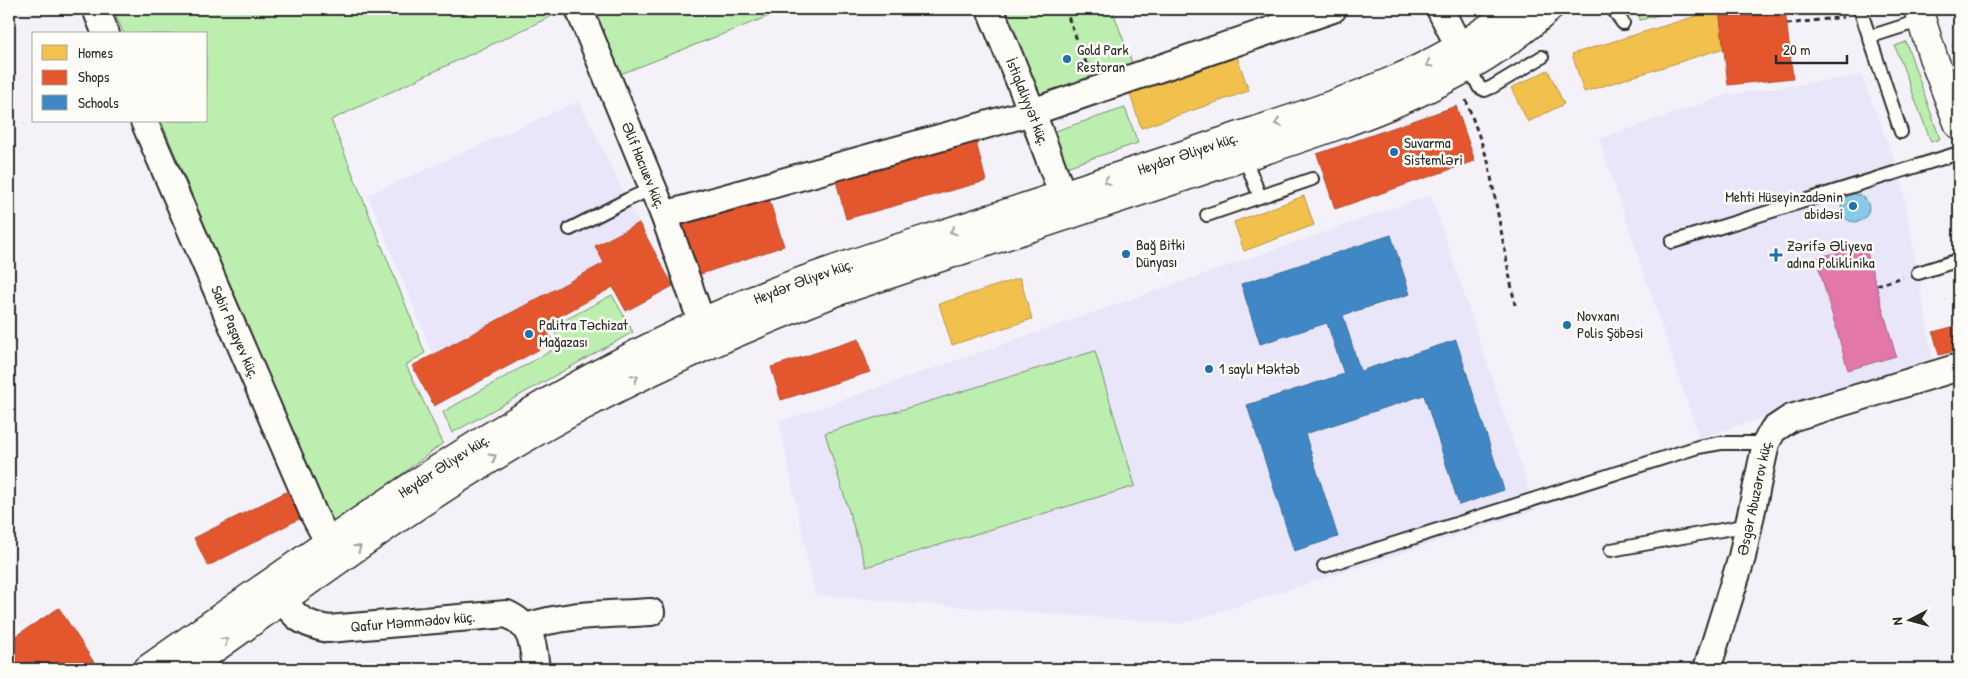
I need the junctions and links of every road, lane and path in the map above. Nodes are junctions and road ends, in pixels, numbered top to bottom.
1 (96, 9) edge
2 (579, 9) edge
3 (990, 9) edge
4 (1065, 9) edge
5 (1333, 9) edge
6 (1440, 9) edge
7 (1514, 9) edge
8 (1548, 9) edge
9 (1614, 9) edge
10 (1920, 11) edge
11 (1861, 12) edge
12 (1623, 23) dead end
13 (1787, 24) dead end
14 (105, 32) edge
15 (1869, 37) junction
16 (1542, 57) dead end
17 (1461, 62) junction
18 (1096, 90) junction
19 (1032, 112) junction
20 (144, 122) edge
21 (1959, 125) edge
22 (1901, 132) dead end
23 (1959, 153) edge
24 (1244, 156) junction
25 (1312, 179) dead end
26 (653, 188) junction
27 (1260, 197) junction
28 (1067, 205) junction
29 (664, 215) junction
30 (1207, 215) dead end
31 (570, 230) dead end
32 (1672, 242) dead end
33 (1959, 260) edge
34 (1918, 273) joint
35 (1877, 285) dead end
36 (1515, 305) dead end
37 (705, 333) junction
38 (1959, 367) edge
39 (1766, 443) junction
40 (1749, 525) junction
41 (329, 543) junction
42 (1611, 550) dead end
43 (1324, 566) dead end
44 (278, 591) junction
45 (651, 612) dead end
46 (526, 627) junction
47 (148, 669) edge
48 (185, 669) edge
49 (536, 669) edge
50 (1707, 669) edge

1 - 14 street
2 - 26 street, Əlif Hacıuev küç.
3 - 19 street, İstiqlaliyyət küç.
4 - 18 path
5 - 18 street
6 - 17 street
7 - 17 main road, Heydər Əliyev küç.
8 - 17 main road, Heydər Əliyev küç.
9 - 12 lane
10 - 15 lane
10 - 21 main road
11 - 13 path
11 - 15 lane
15 - 22 lane
16 - 17 lane
17 - 24 main road, Heydər Əliyev küç.
17 -> 28 main road, Heydər Əliyev küç.
17 - 36 path
18 - 19 street
19 - 28 street, İstiqlaliyyət küç.
19 - 29 street
20 - 41 street, Sabir Paşayev küç.
23 - 32 lane
24 - 27 lane
24 - 28 main road, Heydər Əliyev küç.
25 - 27 lane
26 - 29 street, Əlif Hacıuev küç.
26 - 31 lane
27 - 30 lane
28 - 37 main road, Heydər Əliyev küç.
29 - 37 street, Əlif Hacıuev küç.
33 - 34 lane
34 - 35 path
37 - 41 main road, Heydər Əliyev küç.
44 -> 37 main road, Heydər Əliyev küç.
38 - 39 street, Əsgər Abuzərov küç.
39 - 40 street, Əsgər Abuzərov küç.
39 - 43 lane
40 - 42 lane
40 - 50 street, Əsgər Abuzərov küç.
41 - 44 main road, Heydər Əliyev küç.
44 - 46 street, Qafur Məmmədov küç.
44 - 47 main road, Heydər Əliyev küç.
48 -> 44 main road, Heydər Əliyev küç.
45 - 46 street
46 - 49 street

